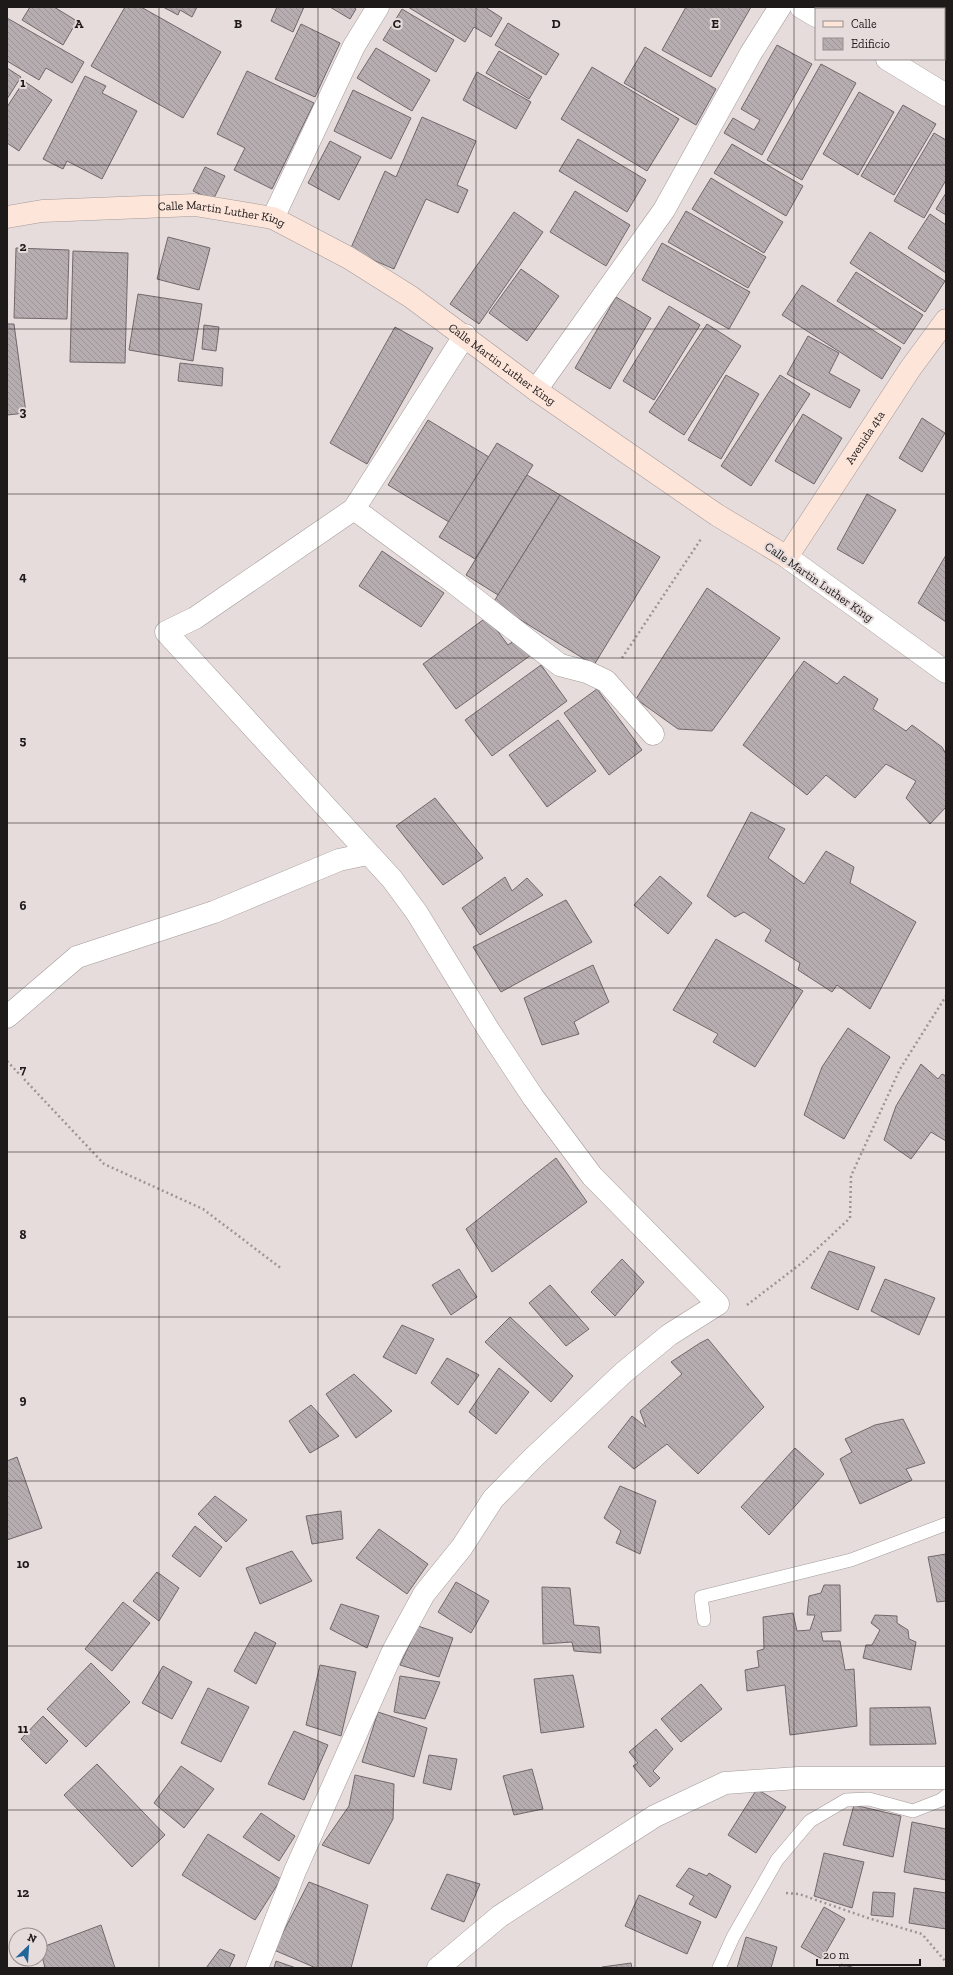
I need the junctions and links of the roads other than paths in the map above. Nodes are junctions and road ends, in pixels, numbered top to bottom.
1 (378, 7) edge
2 (780, 7) edge
3 (801, 7) edge
4 (815, 15) edge
5 (889, 60) edge
6 (946, 95) edge
7 (7, 217) edge
8 (272, 218) junction
9 (946, 320) edge
10 (465, 335) junction
11 (536, 390) junction
12 (354, 509) junction
13 (787, 557) junction
14 (946, 672) edge
15 (654, 734) dead end
16 (368, 854) junction
17 (7, 1016) edge
18 (946, 1524) edge
19 (704, 1620) dead end
20 (946, 1778) edge
21 (946, 1796) edge
22 (257, 1968) edge
23 (438, 1968) edge
24 (719, 1968) edge

1 - 8 street
2 - 11 street
3 - 4 street
5 - 6 street
7 - 8 street, Calle Martin Luther King
8 - 10 street, Calle Martin Luther King
9 - 13 street, Avenida 4ta
10 - 11 street, Calle Martin Luther King
10 - 12 street
11 - 13 street, Calle Martin Luther King
12 - 15 street
12 - 16 street
13 - 14 street, Calle Martin Luther King
16 - 17 street
16 - 22 street
18 - 19 lane
20 - 23 street
21 - 24 lane

